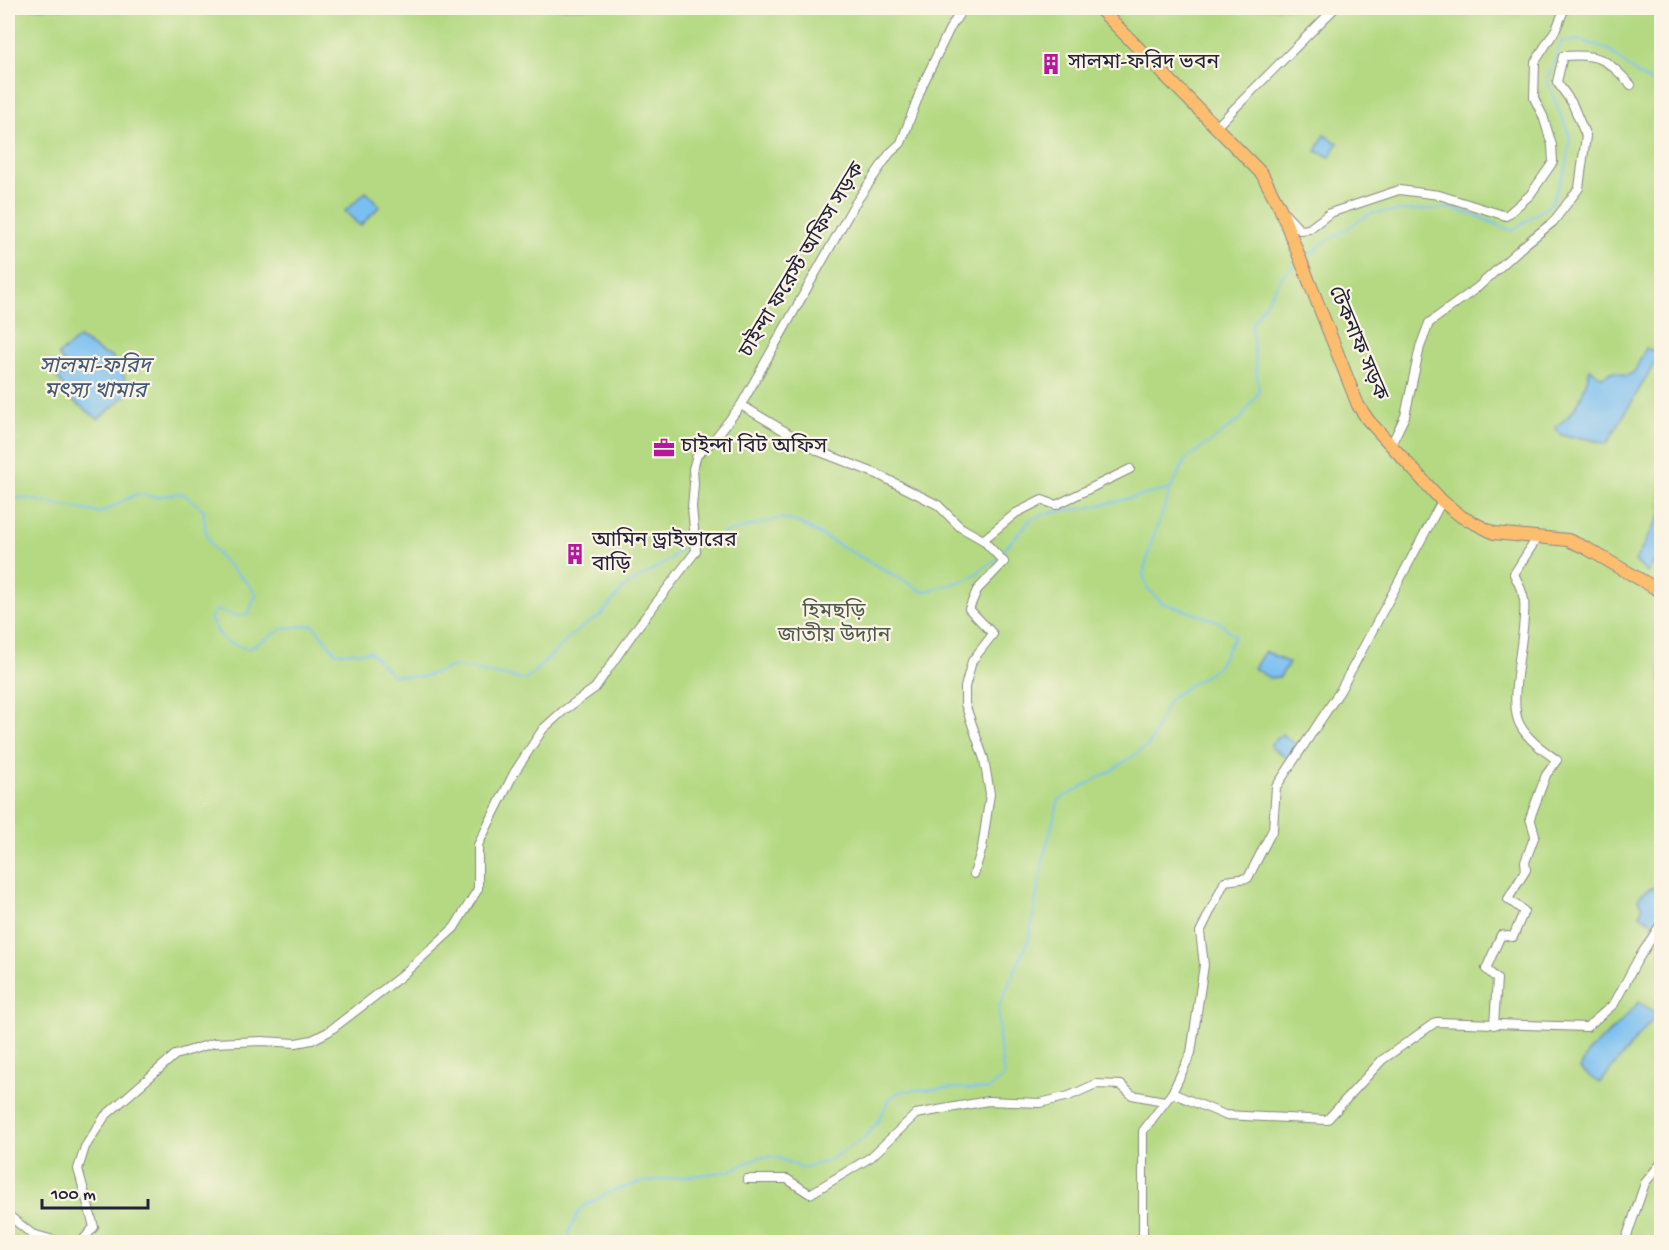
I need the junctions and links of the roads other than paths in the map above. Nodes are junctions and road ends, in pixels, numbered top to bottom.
1 (963, 8) edge
2 (1099, 8) edge
3 (1335, 8) edge
4 (1565, 8) edge
5 (1631, 85) dead end
6 (1216, 127) junction
7 (1280, 208) junction
8 (741, 405) junction
9 (1391, 445) junction
10 (1130, 469) dead end
11 (1442, 501) junction
12 (1537, 538) junction
13 (983, 540) junction
14 (1662, 592) edge
15 (974, 874) dead end
16 (1662, 922) edge
17 (1494, 1025) junction
18 (1172, 1093) junction
19 (1164, 1101) junction
20 (1662, 1162) edge
21 (747, 1179) dead end
22 (8, 1215) edge
23 (61, 1242) edge
24 (81, 1242) edge
25 (1140, 1242) edge
26 (1625, 1242) edge

1 - 8 street, চাইন্দা ফরেস্ট অফিস সড়ক
2 - 6 highway, টেকনাফ সড়ক
3 - 6 street
4 - 7 street
5 - 9 street
6 - 7 highway, টেকনাফ সড়ক
7 - 9 highway, টেকনাফ সড়ক
8 - 13 street
8 - 24 street, চাইন্দা ফরেস্ট অফিস সড়ক
9 - 11 highway, টেকনাফ সড়ক
10 - 13 street
11 - 12 highway, টেকনাফ সড়ক
11 - 18 street
12 - 14 highway, টেকনাফ সড়ক
12 - 17 street
13 - 15 street
16 - 17 street
17 - 18 street
18 - 19 street
19 - 21 street
19 - 25 street
20 - 26 street
22 - 23 street

